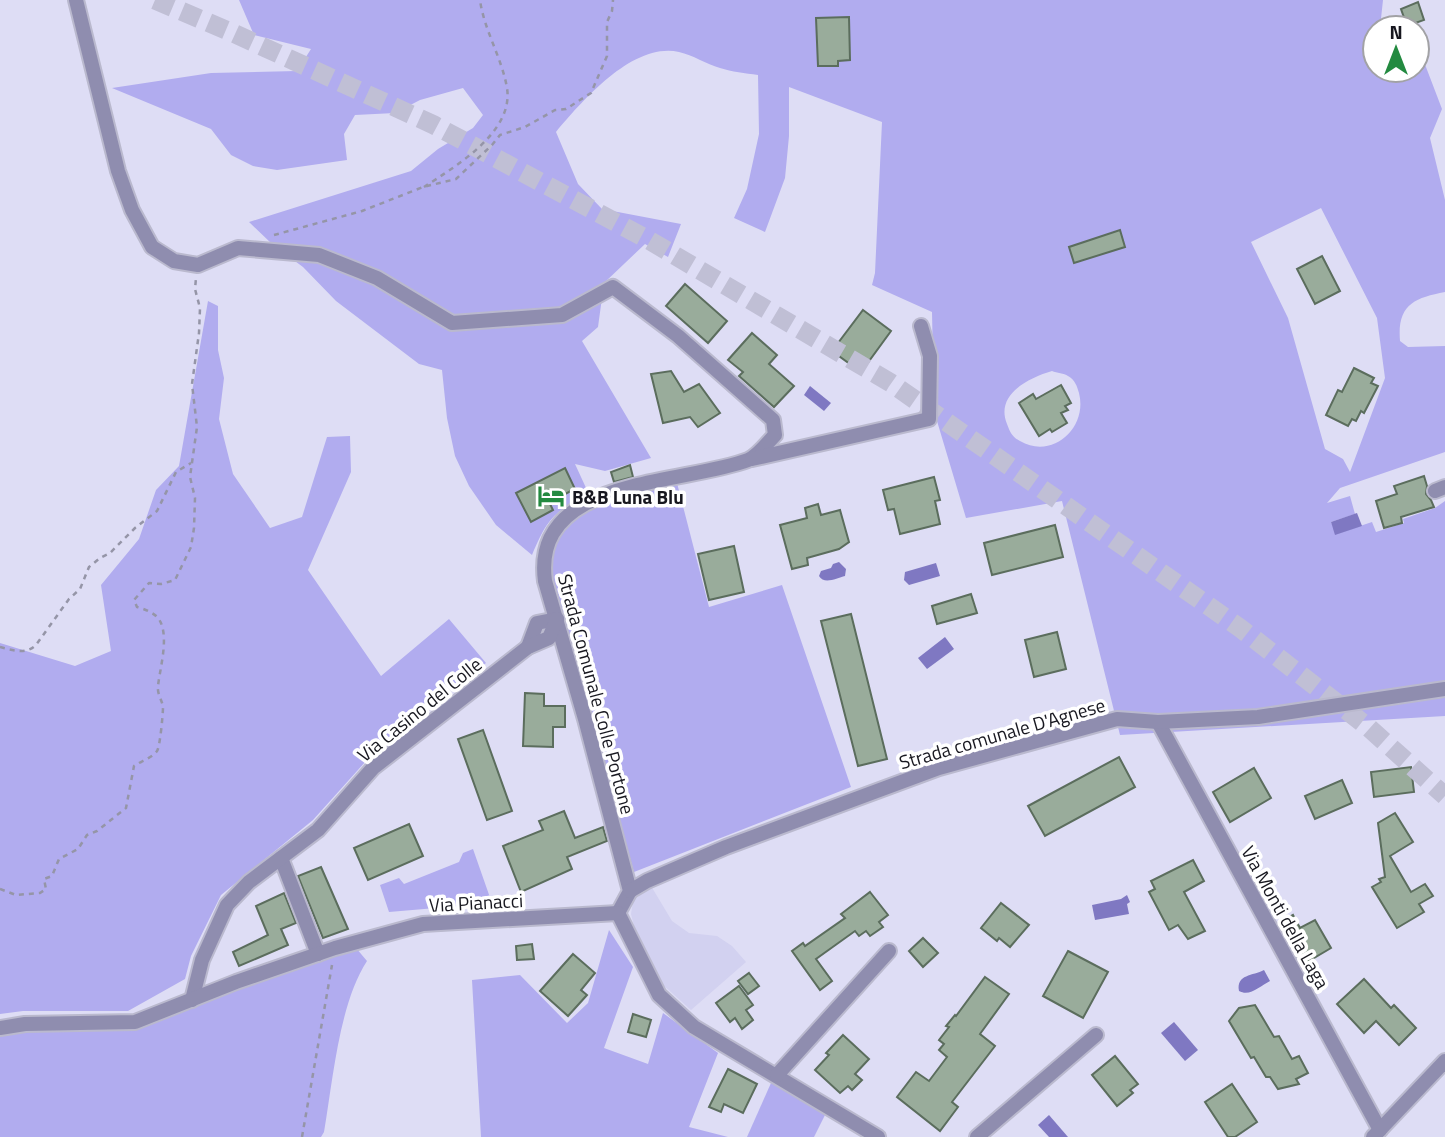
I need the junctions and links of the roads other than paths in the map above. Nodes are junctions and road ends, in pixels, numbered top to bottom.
1 (76, 0) edge
2 (920, 326) dead end
3 (751, 459) junction
4 (557, 619) junction
5 (1445, 689) edge
6 (1158, 722) junction
7 (281, 858) junction
8 (629, 891) junction
9 (618, 913) junction
10 (888, 951) dead end
11 (318, 954) junction
12 (192, 999) junction
13 (0, 1028) edge
14 (1096, 1035) dead end
15 (1445, 1060) edge
16 (777, 1075) junction
17 (1376, 1133) edge
18 (878, 1137) edge
19 (977, 1137) edge

1 - 3 street
2 - 3 street, Strada Comunale Colle Portone
3 - 4 street, Strada Comunale Colle Portone
4 - 7 street, Via Casino del Colle
4 - 8 street, Strada Comunale Colle Portone
5 - 6 street, Strada comunale D'Agnese
6 - 8 street, Strada comunale D'Agnese
6 - 17 street, Via Monti della Laga
7 - 11 street
7 - 12 street, Via Casino del Colle
8 - 9 street
9 - 11 street, Via Pianacci
9 - 16 street
10 - 16 street
11 - 12 street, Via Pianacci
12 - 13 street, Via Pianacci
14 - 19 street
15 - 17 street
16 - 18 street

